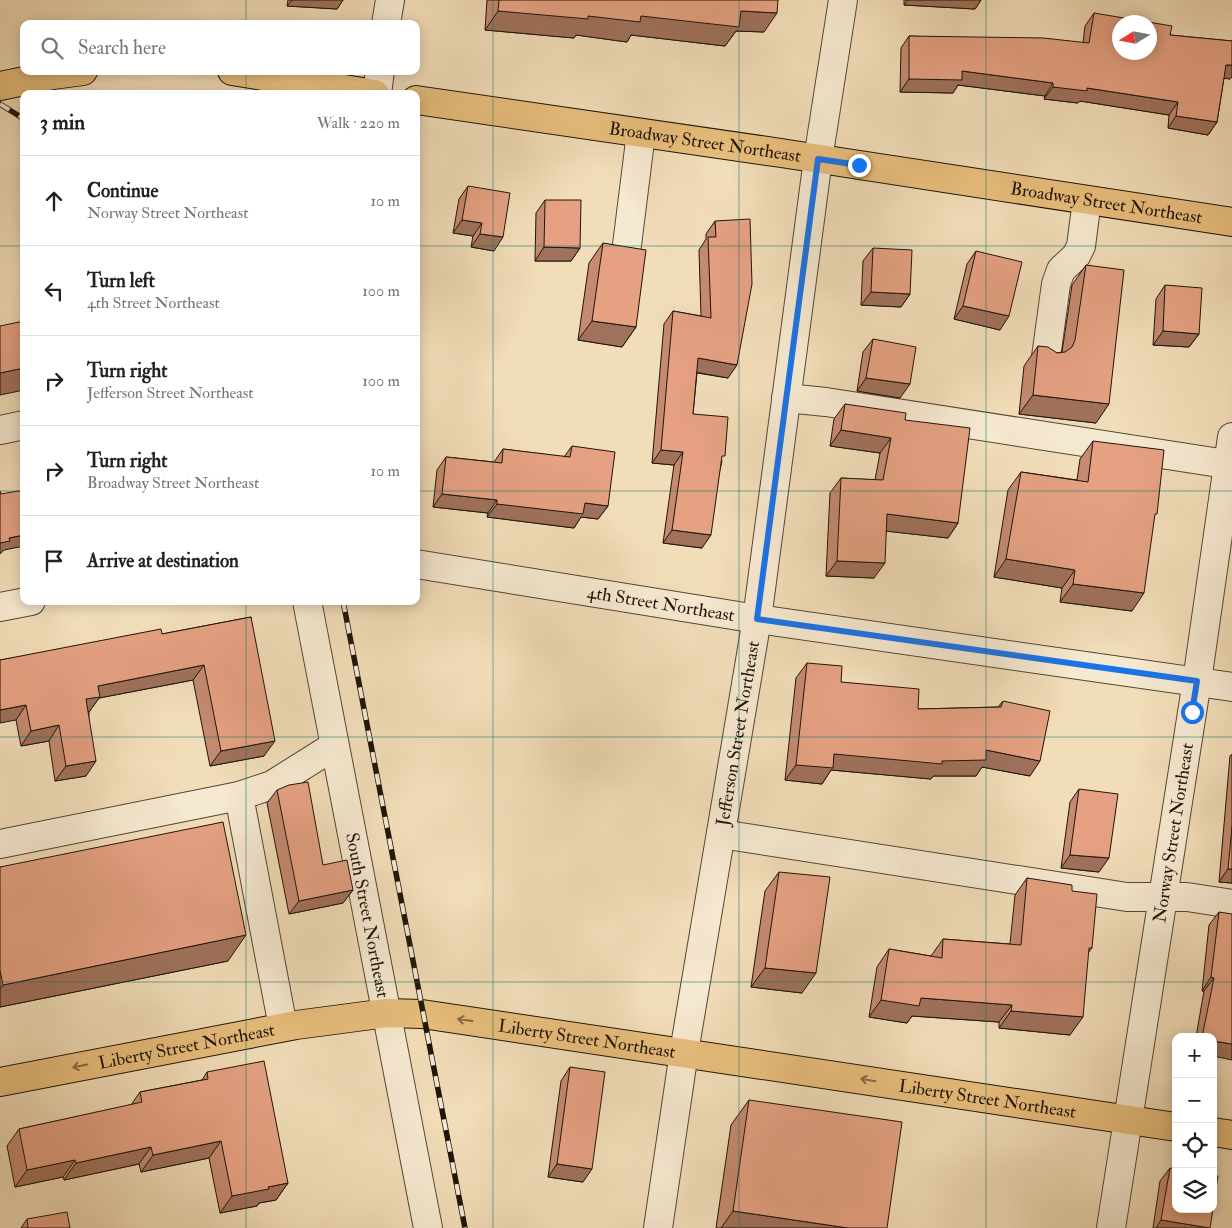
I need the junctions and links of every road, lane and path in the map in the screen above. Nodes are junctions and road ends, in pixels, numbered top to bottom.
1 (390, 0) edge
2 (843, 0) edge
3 (387, 20) edge
4 (53, 75) edge
5 (257, 75) edge
6 (379, 75) edge
7 (0, 86) edge
8 (351, 90) edge
9 (377, 90) edge
10 (420, 101) edge
11 (641, 132) junction
12 (818, 159) junction
13 (1087, 200) junction
14 (1232, 222) edge
15 (626, 253) edge
16 (1046, 357) edge
17 (786, 398) junction
18 (20, 426) edge
19 (0, 430) edge
20 (1232, 437) edge
21 (1230, 465) edge
22 (420, 565) edge
23 (20, 603) edge
24 (308, 605) edge
25 (0, 608) edge
26 (757, 619) junction
27 (1197, 681) junction
28 (1232, 687) edge
29 (334, 746) junction
30 (239, 796) junction
31 (721, 834) junction
32 (0, 844) edge
33 (1163, 897) junction
34 (1232, 904) edge
35 (387, 1013) junction
36 (283, 1027) junction
37 (684, 1052) junction
38 (0, 1082) edge
39 (1128, 1119) junction
40 (1172, 1125) edge
41 (1217, 1133) edge
42 (1232, 1135) edge
43 (420, 1226) edge
44 (658, 1228) edge
45 (1111, 1228) edge

1 - 3 street
2 - 12 street, Jefferson Street Northeast
4 - 7 main road
5 - 8 main road
6 - 9 street
10 - 11 main road, Broadway Street Northeast
11 - 12 main road, Broadway Street Northeast
11 - 15 street
12 - 13 main road, Broadway Street Northeast
12 - 17 street, Jefferson Street Northeast
13 - 14 main road, Broadway Street Northeast
13 - 16 street
17 - 21 street
17 - 26 street, Jefferson Street Northeast
18 - 19 street
20 - 21 street, Norway Street Northeast
21 - 27 street, Norway Street Northeast
22 - 26 street, 4th Street Northeast
23 - 25 street
24 - 29 street, South Street Northeast
26 - 27 street, 4th Street Northeast
26 - 31 street, Jefferson Street Northeast
27 - 28 street, 4th Street Northeast
27 - 33 street, Norway Street Northeast
29 - 30 street
29 - 35 street, South Street Northeast
30 - 32 street
30 - 36 street
31 - 33 street
31 - 37 street, Jefferson Street Northeast
33 - 34 street
33 - 39 street, Norway Street Northeast
35 - 36 main road, Liberty Street Northeast
37 -> 35 main road, Liberty Street Northeast
35 - 43 street, South Street Northeast
36 -> 38 main road, Liberty Street Northeast
39 -> 37 main road, Liberty Street Northeast
37 - 44 street, Jefferson Street Northeast
39 - 40 main road, Liberty Street Northeast
39 - 45 street, Norway Street Northeast
41 - 42 main road

